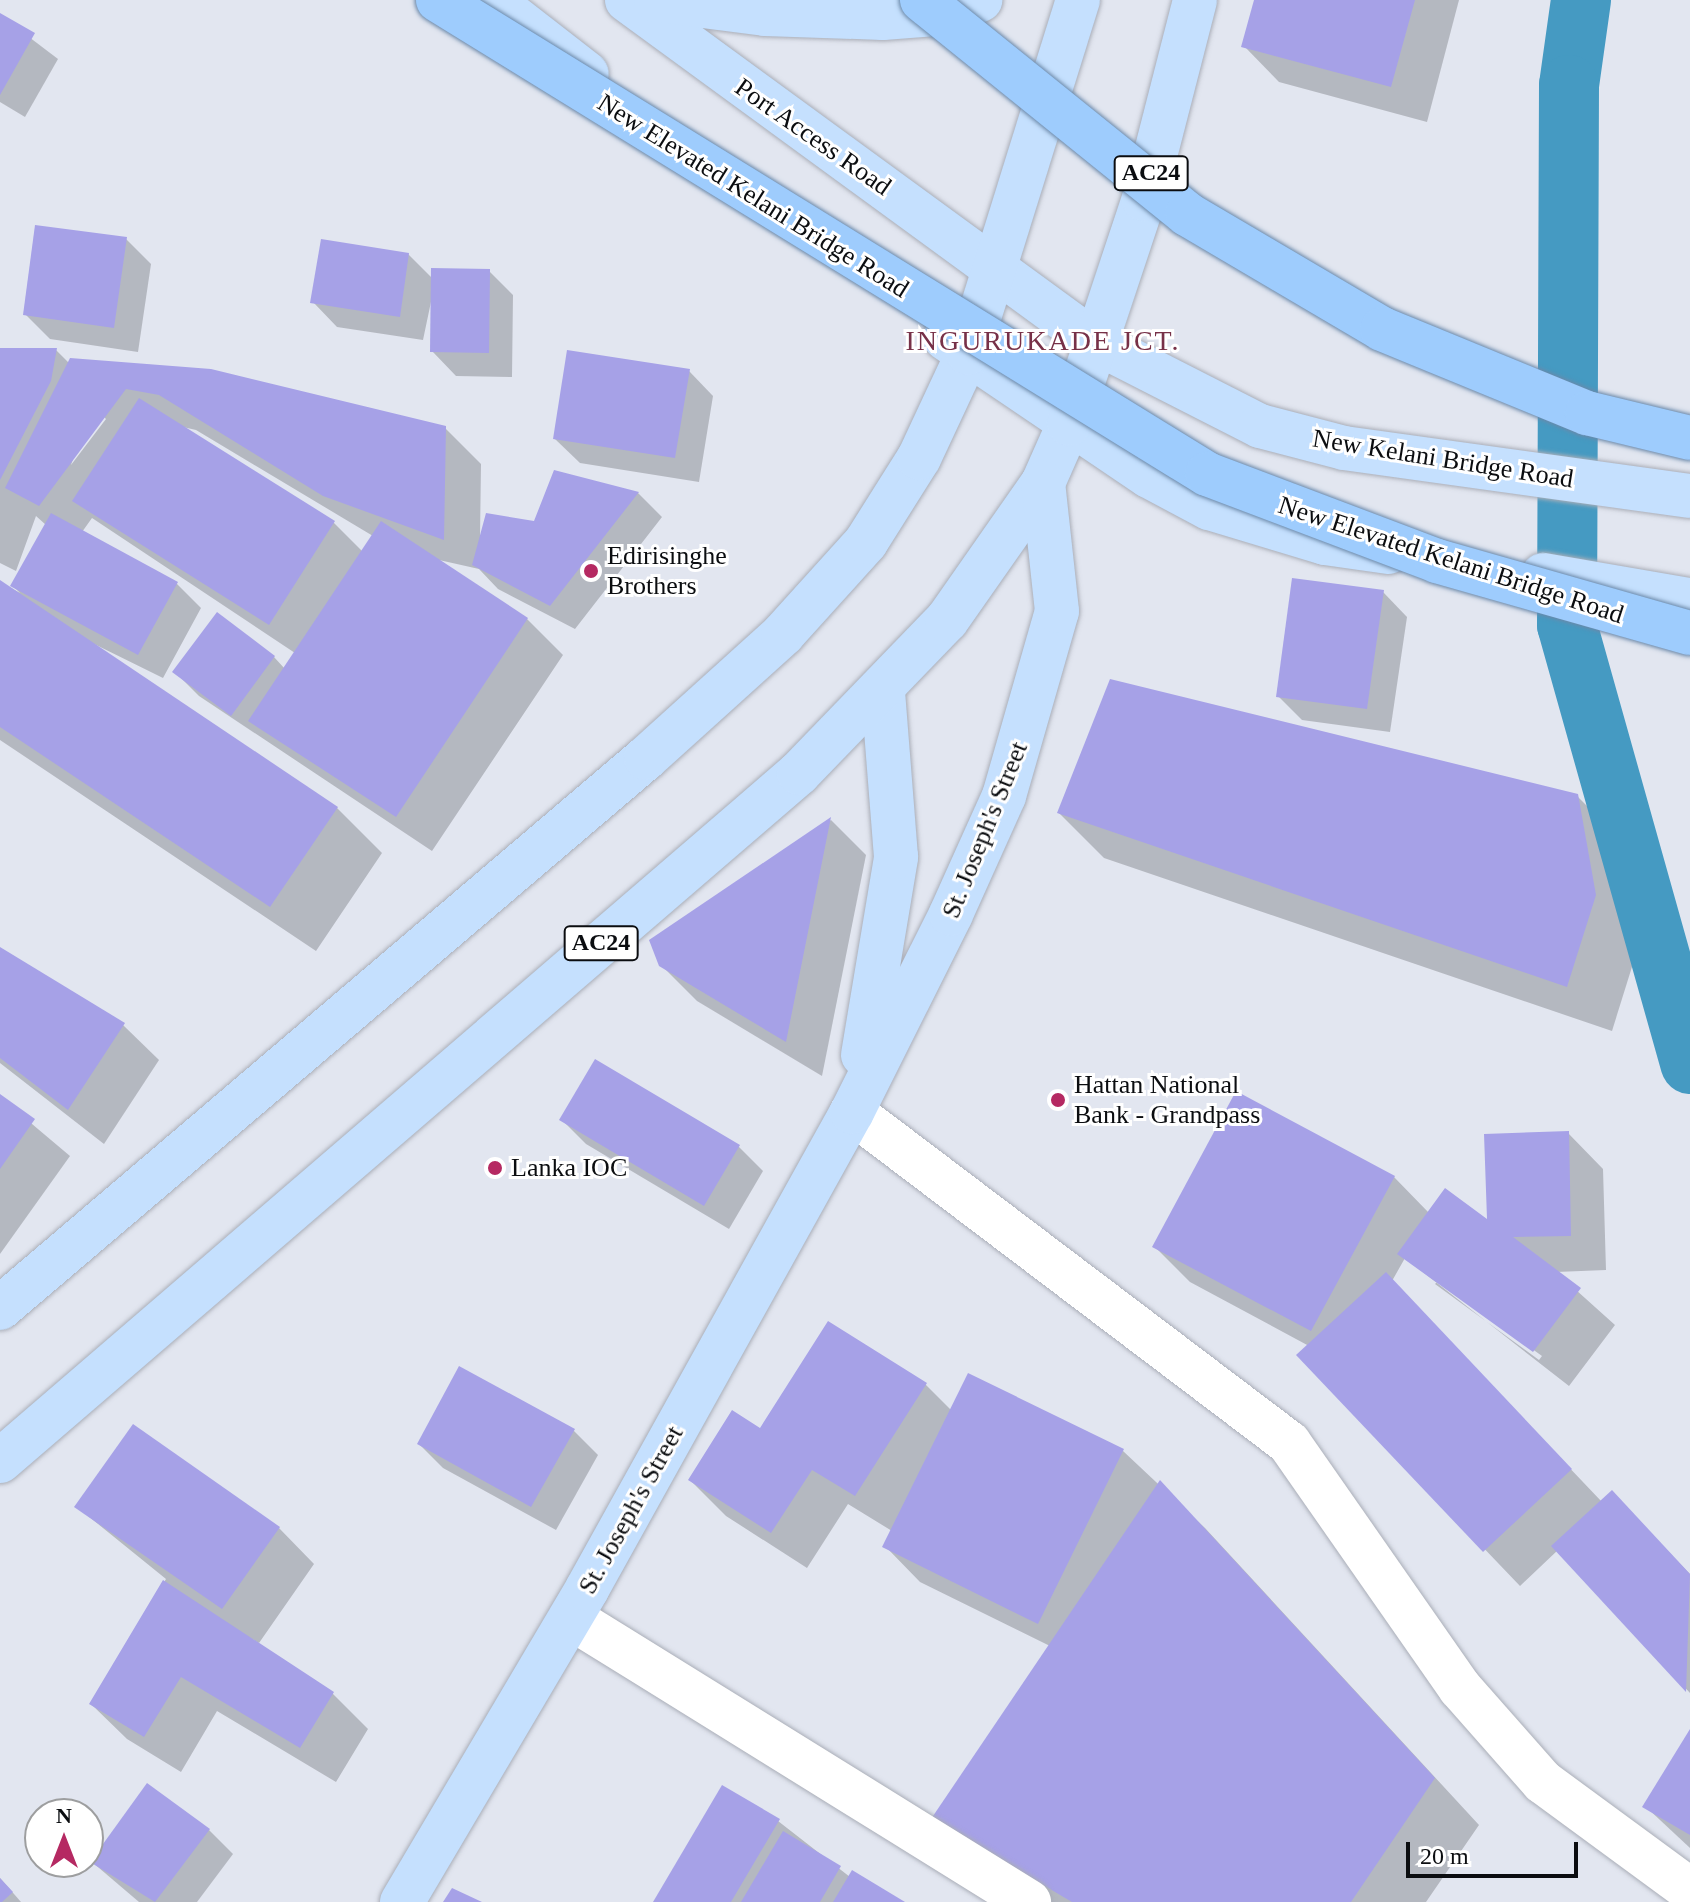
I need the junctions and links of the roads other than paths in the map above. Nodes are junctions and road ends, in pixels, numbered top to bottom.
1 (438, 0) edge
2 (492, 0) edge
3 (627, 0) edge
4 (656, 0) edge
5 (922, 0) edge
6 (980, 0) edge
7 (1078, 0) edge
8 (1195, 0) edge
9 (998, 275) junction
10 (1095, 342) junction
11 (968, 353) junction
12 (1069, 424) junction
13 (1690, 438) edge
14 (1043, 483) junction
15 (1674, 494) edge
16 (1685, 610) edge
17 (883, 692) junction
18 (852, 1112) junction
19 (0, 1308) edge
20 (0, 1461) edge
21 (571, 1618) junction
22 (1690, 1890) edge
23 (402, 1902) edge
24 (1029, 1902) edge

1 - 16 highway, New Elevated Kelani Bridge Road, bridge
2 - 11 main road
3 - 9 main road, Port Access Road
4 - 6 main road
5 - 13 highway, bridge
7 - 9 main road
8 - 10 main road, AC24
9 - 10 main road, New Kelani Bridge Road
9 - 11 main road
10 - 12 main road, AC24
10 - 15 main road, New Kelani Bridge Road
11 - 12 main road
11 - 19 main road
12 - 14 main road, AC24
12 - 16 main road
14 - 17 main road, AC24
14 - 18 main road, St. Joseph's Street
17 - 18 main road, St. Joseph's Street
17 - 20 main road, AC24
18 - 21 main road, St. Joseph's Street
18 - 22 street
21 - 23 main road, St. Joseph's Street
21 - 24 street

